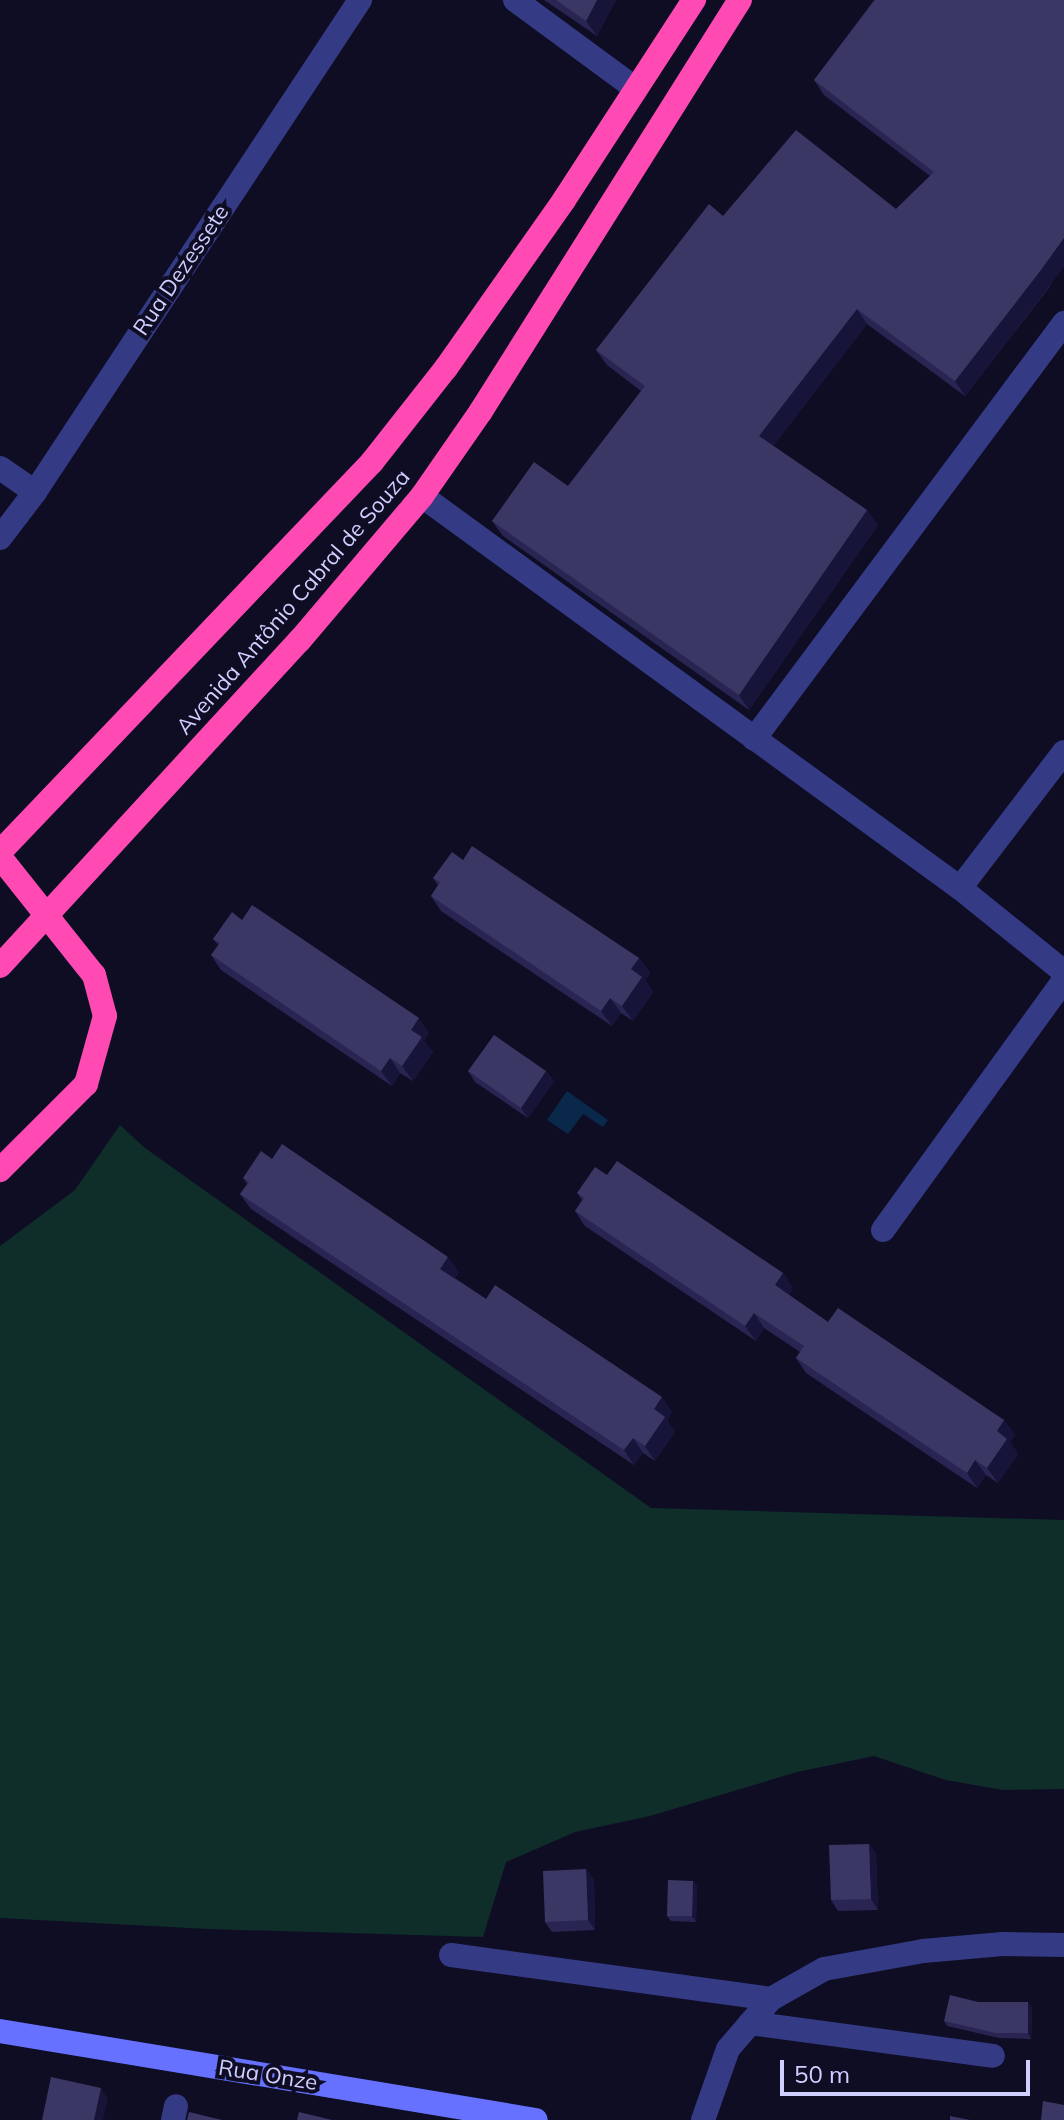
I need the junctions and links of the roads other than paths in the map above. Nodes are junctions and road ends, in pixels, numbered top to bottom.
1 (360, 0) edge
2 (515, 0) edge
3 (694, 0) edge
4 (740, 0) edge
5 (636, 89) junction
6 (1064, 323) edge
7 (0, 468) edge
8 (35, 492) junction
9 (422, 496) junction
10 (0, 538) edge
11 (754, 739) junction
12 (1064, 752) edge
13 (0, 855) edge
14 (960, 888) junction
15 (46, 915) junction
16 (0, 966) edge
17 (1064, 972) edge
18 (1064, 980) edge
19 (0, 1170) edge
20 (883, 1230) dead end
21 (1064, 1945) edge
22 (451, 1955) dead end
23 (771, 1999) junction
24 (750, 2023) junction
25 (0, 2031) edge
26 (993, 2056) dead end
27 (536, 2120) edge
28 (703, 2120) edge

1 - 8 street, Rua Dezessete
2 - 5 street
3 - 5 highway, Avenida Antônio Cabral de Souza
4 - 9 highway, Avenida Antônio Cabral de Souza
5 - 13 highway, Avenida Antônio Cabral de Souza
6 - 11 street
7 - 8 street
8 - 10 street, Rua Dezessete
9 - 11 street
9 - 15 highway, Avenida Antônio Cabral de Souza
11 - 14 street
12 - 14 street
13 - 15 highway
14 - 17 street
15 - 16 highway, Avenida Antônio Cabral de Souza
15 - 19 highway
18 - 20 street
21 - 23 street
22 - 23 street
23 - 24 street
24 - 26 street
24 - 28 street
25 - 27 street, Rua Onze

